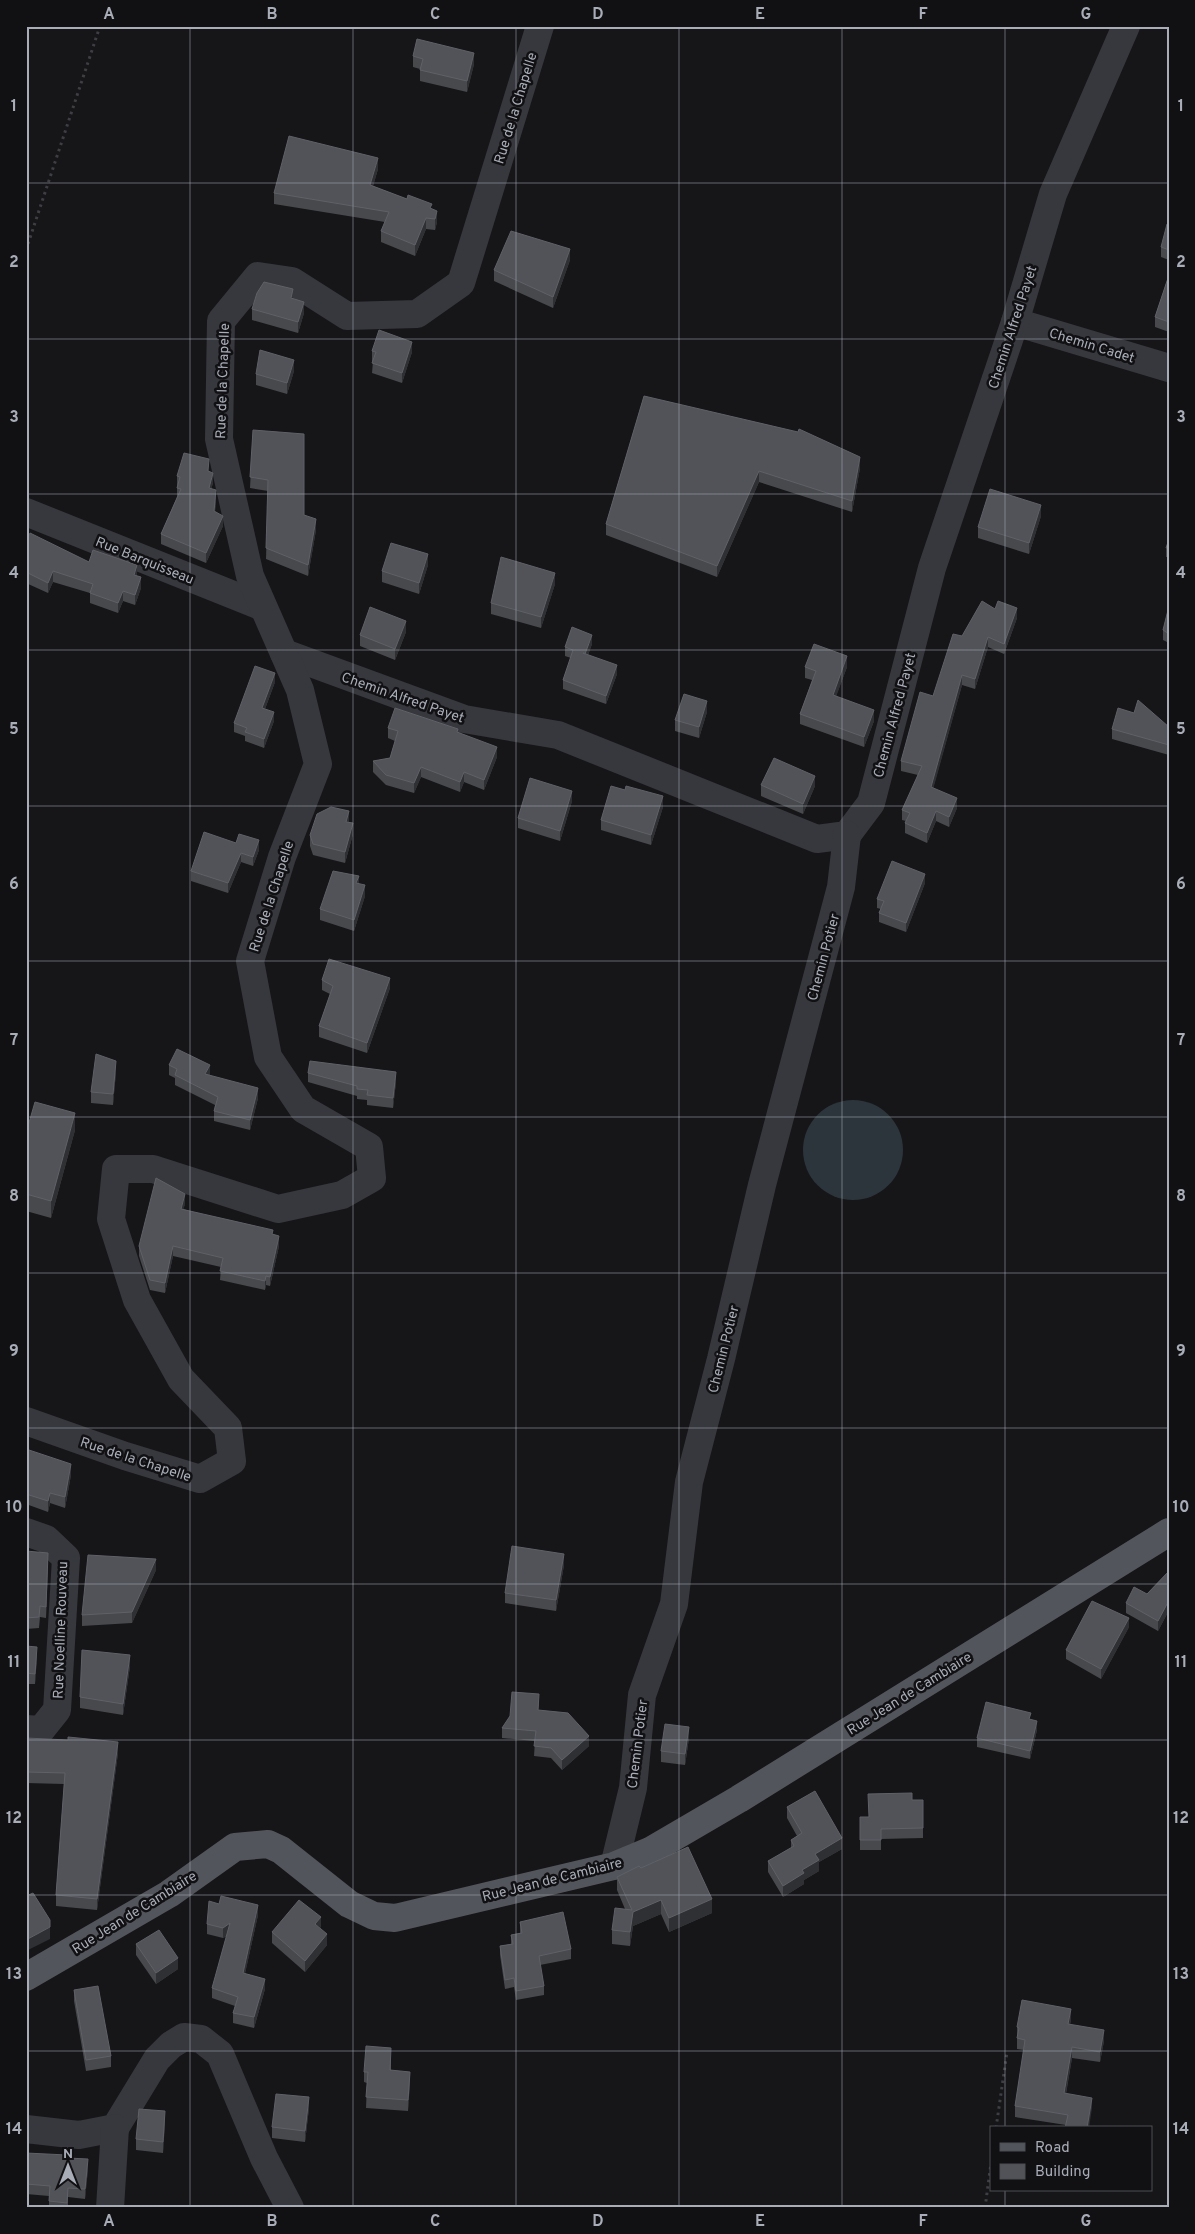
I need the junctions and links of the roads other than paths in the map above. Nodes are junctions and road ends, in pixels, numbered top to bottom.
1 (540, 26) edge
2 (1126, 26) edge
3 (1015, 322) junction
4 (1169, 368) edge
5 (26, 512) edge
6 (263, 607) junction
7 (284, 653) junction
8 (847, 835) junction
9 (26, 1422) edge
10 (26, 1532) edge
11 (1169, 1532) edge
12 (26, 1729) edge
13 (614, 1866) junction
14 (26, 1977) edge
15 (115, 2128) junction
16 (26, 2129) edge
17 (110, 2208) edge
18 (290, 2208) edge

1 - 6 street, Rue de la Chapelle
2 - 3 street, Chemin Alfred Payet
3 - 4 street, Chemin Cadet
3 - 8 street, Chemin Alfred Payet
5 - 6 street, Rue Barquisseau
6 - 7 street, Rue de la Chapelle
7 - 8 street, Chemin Alfred Payet
7 - 9 street, Rue de la Chapelle
8 - 13 street, Chemin Potier
10 - 12 street, Rue Noelline Rouveau
11 - 13 main road, Rue Jean de Cambiaire
13 - 14 main road, Rue Jean de Cambiaire
15 - 16 street
15 - 17 street
15 - 18 street

